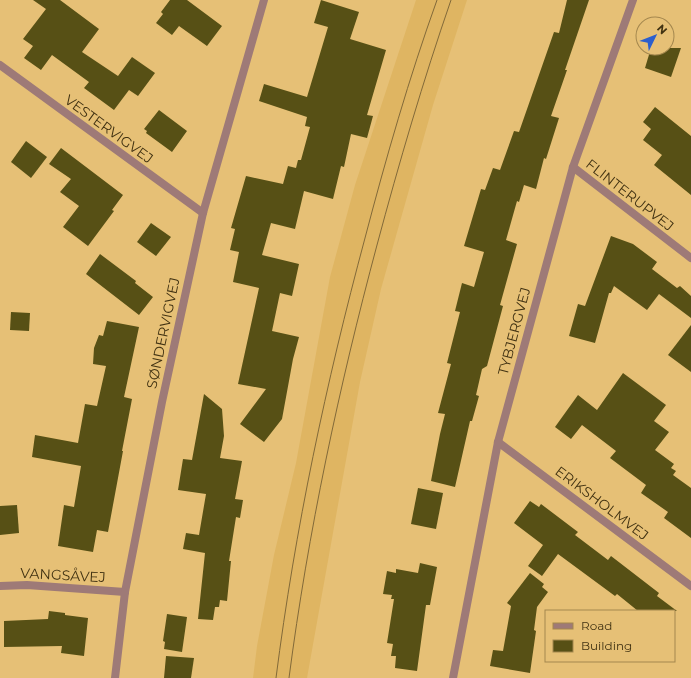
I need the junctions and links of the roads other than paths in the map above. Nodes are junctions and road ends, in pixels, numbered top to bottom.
1 (264, 0) edge
2 (633, 0) edge
3 (0, 65) edge
4 (573, 167) junction
5 (203, 213) junction
6 (691, 258) edge
7 (498, 442) junction
8 (0, 586) edge
9 (691, 586) edge
10 (125, 592) junction
11 (115, 678) edge
12 (453, 678) edge

1 - 5 street, SØNDERVIGVEJ
2 - 4 street, TYBJERGVEJ
3 - 5 street, VESTERVIGVEJ
4 - 6 street, FLINTERUPVEJ
4 - 7 street, TYBJERGVEJ
5 - 10 street, SØNDERVIGVEJ
7 - 9 street, ERIKSHOLMVEJ
7 - 12 street, TYBJERGVEJ
8 - 10 street, VANGSÅVEJ
10 - 11 street, SØNDERVIGVEJ

